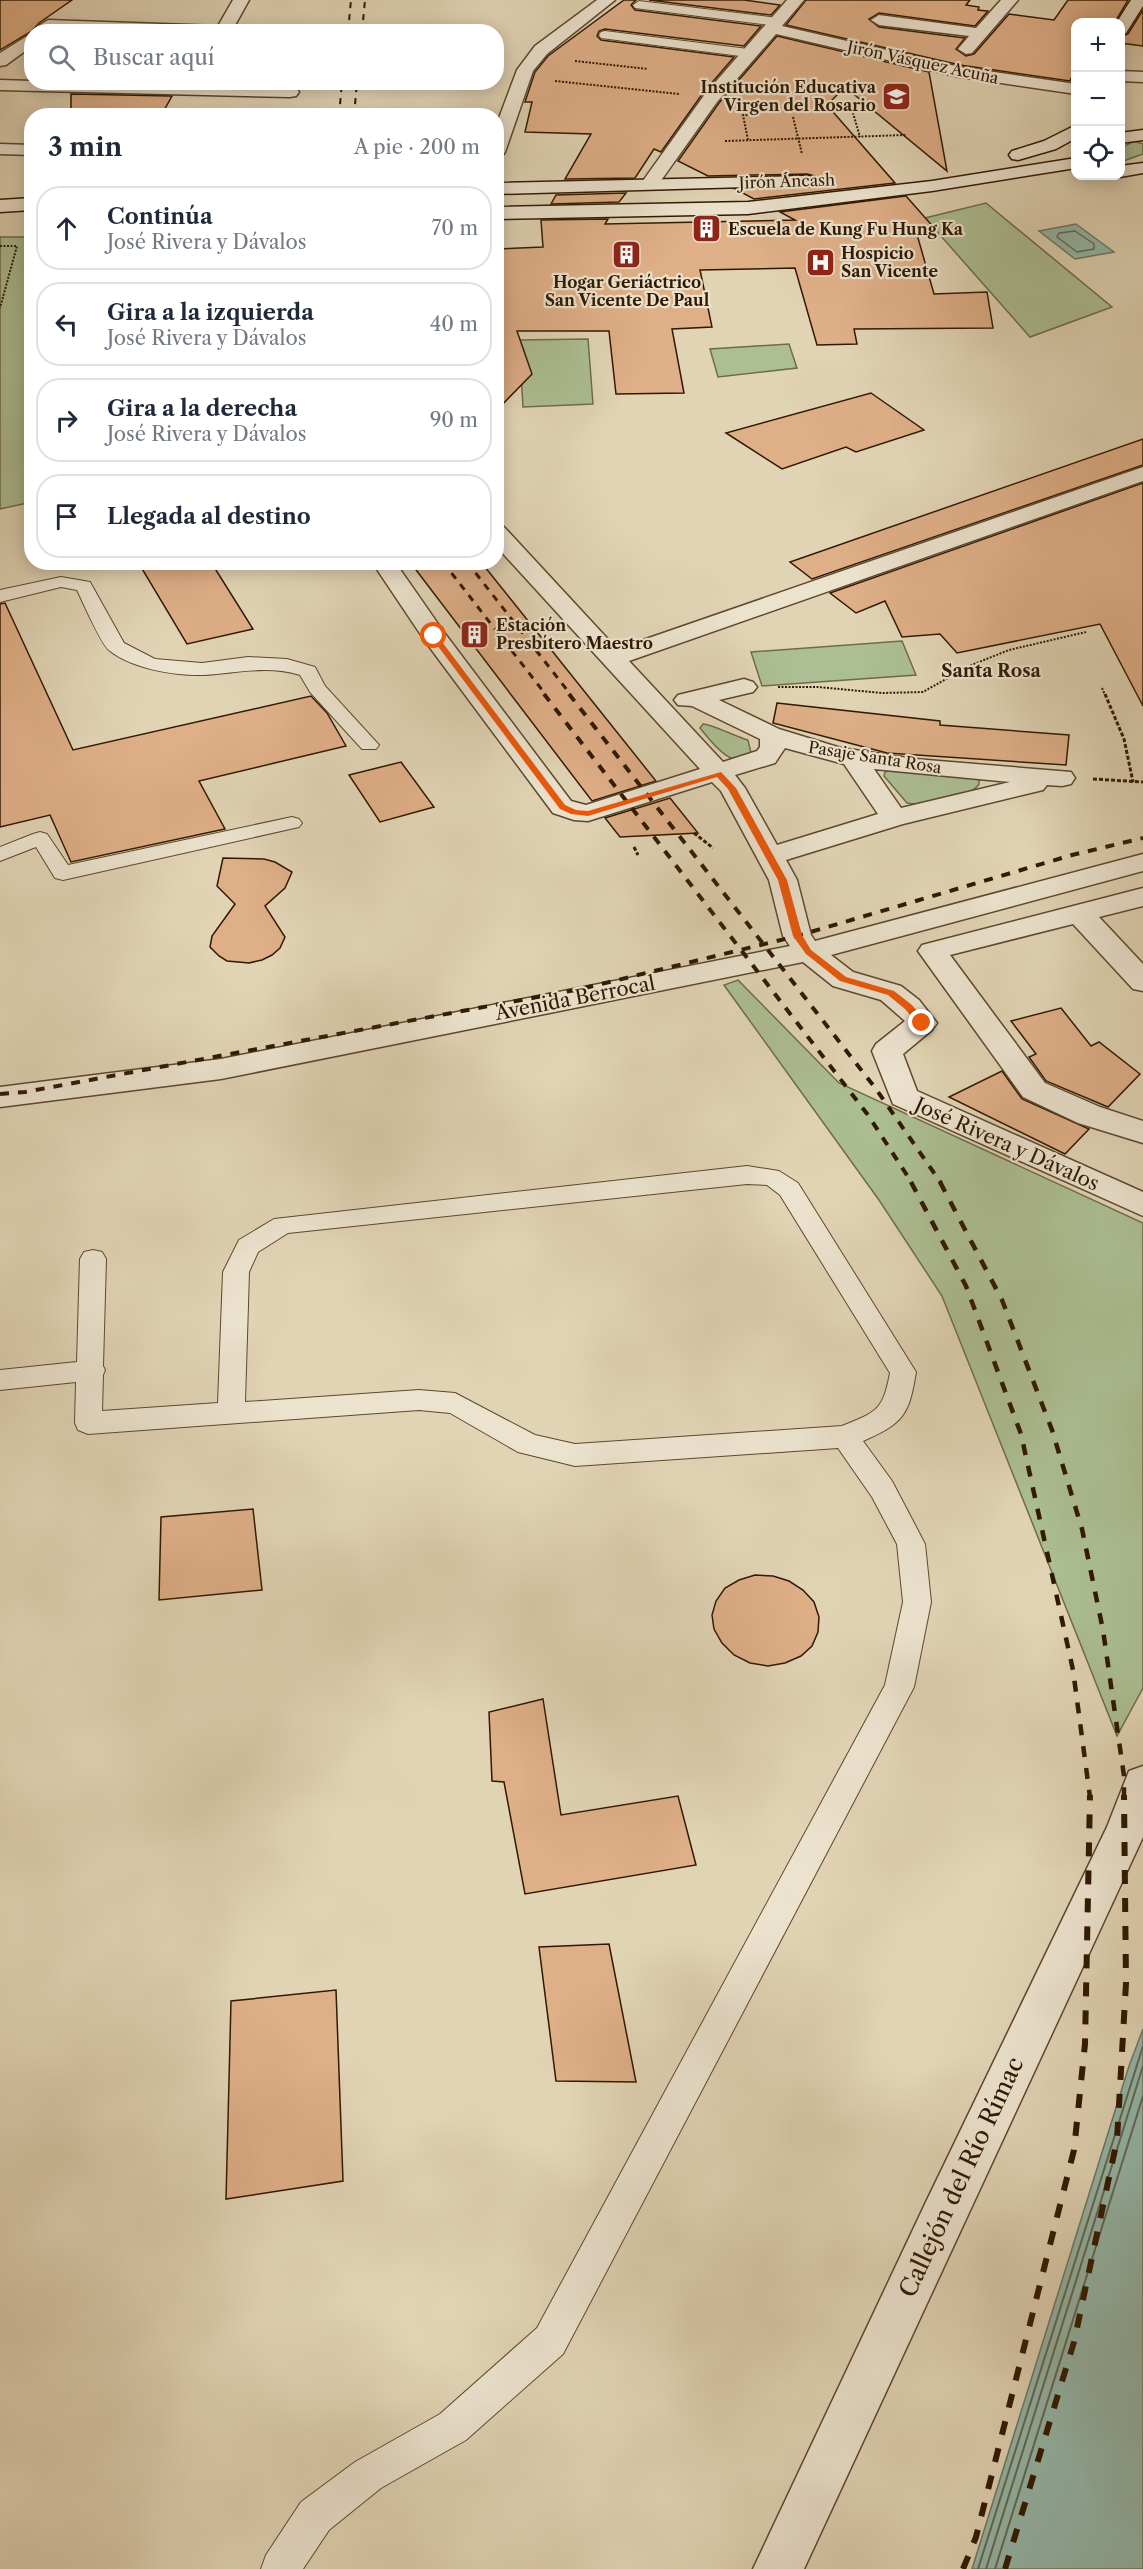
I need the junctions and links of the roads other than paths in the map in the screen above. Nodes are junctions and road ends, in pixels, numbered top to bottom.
1 (241, 0) edge
2 (607, 0) edge
3 (796, 0) edge
4 (1010, 0) edge
5 (1138, 0) edge
6 (639, 5) dead end
7 (66, 13) dead end
8 (879, 20) dead end
9 (1125, 22) edge
10 (50, 24) edge
11 (227, 24) edge
12 (775, 25) junction
13 (981, 33) junction
14 (605, 35) dead end
15 (24, 44) edge
16 (748, 53) junction
17 (0, 61) edge
18 (945, 69) junction
19 (1125, 76) edge
20 (1143, 77) edge
21 (0, 86) edge
22 (24, 86) edge
23 (1071, 88) edge
24 (192, 90) edge
25 (258, 90) edge
26 (290, 92) dead end
27 (182, 107) dead end
28 (504, 129) edge
29 (1071, 133) edge
30 (1143, 135) edge
31 (1125, 137) edge
32 (1071, 147) edge
33 (0, 149) edge
34 (24, 150) edge
35 (1018, 155) junction
36 (1143, 168) edge
37 (1125, 171) edge
38 (1071, 172) edge
39 (649, 185) junction
40 (504, 189) edge
41 (24, 204) edge
42 (0, 206) edge
43 (504, 213) edge
44 (0, 222) edge
45 (24, 222) edge
46 (1143, 474) edge
47 (504, 541) edge
48 (389, 570) edge
49 (0, 596) edge
50 (612, 659) junction
51 (744, 687) road end
52 (697, 699) junction
53 (651, 702) junction
54 (772, 735) junction
55 (369, 745) dead end
56 (852, 756) junction
57 (719, 774) junction
58 (894, 818) junction
59 (292, 823) dead end
60 (0, 855) edge
61 (770, 856) junction
62 (1143, 862) edge
63 (1143, 897) edge
64 (1079, 913) junction
65 (808, 952) junction
66 (1143, 982) edge
67 (0, 1097) edge
68 (1143, 1132) edge
69 (1143, 1205) edge
70 (93, 1259) dead end
71 (92, 1370) junction
72 (0, 1380) edge
73 (231, 1412) junction
74 (845, 1437) junction
75 (1143, 1784) edge
76 (280, 2569) edge
77 (778, 2569) edge

1 - 11 street
2 - 28 street
3 - 12 street
4 - 13 street
5 - 9 street
6 - 12 lane
7 - 10 street
8 - 13 street
12 - 16 street
12 - 18 street, Jirón Vásquez Acuña
13 - 18 street
14 - 16 lane
15 - 17 street
16 - 39 street
18 - 23 street, Jirón Vásquez Acuña
19 - 20 street
21 - 22 street
24 - 27 street
25 - 26 street
29 - 35 street
30 - 31 street
32 - 35 street, Jirón Áncash
33 - 34 street
35 - 39 street, Jirón Áncash
36 - 37 street
38 - 43 street, Jirón Áncash
39 - 40 street, Jirón Áncash
41 - 42 street
44 - 45 street
46 - 50 street
47 - 50 street, José Rivera y Dávalos
48 - 57 street
49 - 55 lane
50 - 53 street, José Rivera y Dávalos
51 - 52 street
52 - 53 street
52 - 54 street, Pasaje Santa Rosa
53 - 57 street, José Rivera y Dávalos
54 - 56 street, Pasaje Santa Rosa
54 - 57 street
56 - 58 street
56 - 58 street, Pasaje Santa Rosa
57 - 61 street, José Rivera y Dávalos
58 - 61 street
59 - 60 lane
61 - 65 street, José Rivera y Dávalos
62 - 65 street, Avenida Berrocal
63 - 64 street
64 - 66 street
64 - 68 street
65 - 67 street, Avenida Berrocal
65 - 69 street, José Rivera y Dávalos
70 - 71 lane
71 - 72 lane
71 - 73 lane
73 - 74 lane
73 - 74 lane
74 - 76 lane
75 - 77 street, Callejón del Río Rímac

